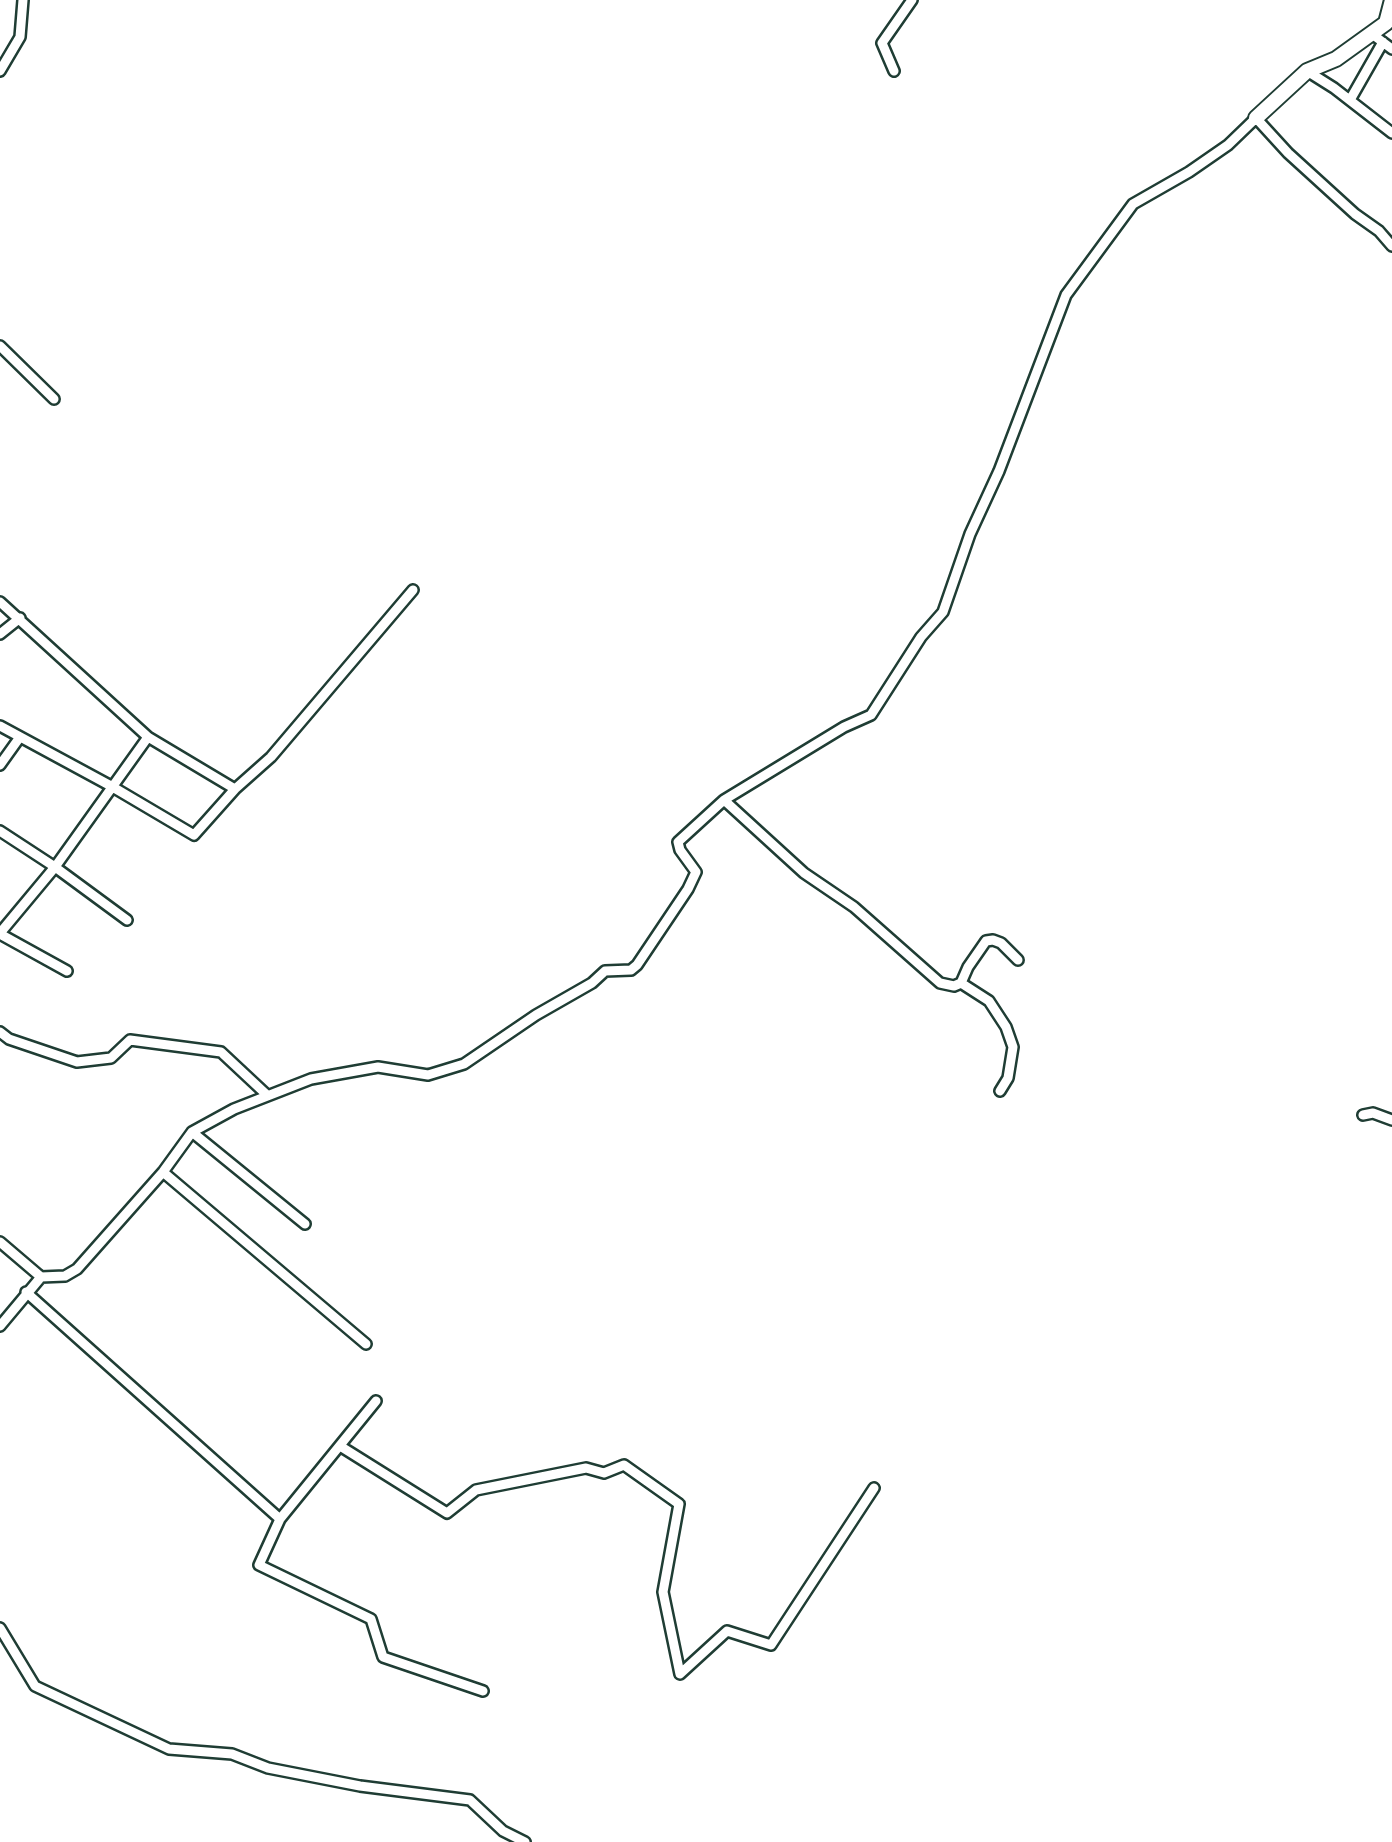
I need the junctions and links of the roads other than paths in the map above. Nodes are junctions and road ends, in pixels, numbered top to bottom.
1 (23, 0) edge
2 (912, 0) edge
3 (1392, 0) edge
4 (1377, 38) junction
5 (1392, 49) edge
6 (0, 71) edge
7 (894, 71) dead end
8 (1307, 71) junction
9 (1350, 100) junction
10 (1256, 118) junction
11 (1391, 129) edge
12 (1392, 246) edge
13 (0, 346) edge
14 (54, 399) dead end
15 (413, 590) dead end
16 (0, 602) edge
17 (20, 618) junction
18 (0, 634) edge
19 (0, 726) edge
20 (20, 737) junction
21 (148, 737) junction
22 (0, 765) edge
23 (111, 786) junction
24 (235, 789) junction
25 (724, 800) junction
26 (0, 831) edge
27 (55, 867) junction
28 (127, 920) dead end
29 (0, 933) edge
30 (1018, 960) dead end
31 (67, 971) dead end
32 (961, 983) junction
33 (0, 1032) edge
34 (1000, 1091) dead end
35 (267, 1095) junction
36 (1363, 1115) dead end
37 (1392, 1120) edge
38 (192, 1132) junction
39 (163, 1172) junction
40 (305, 1224) dead end
41 (0, 1242) edge
42 (40, 1277) junction
43 (26, 1292) junction
44 (0, 1326) edge
45 (366, 1344) dead end
46 (376, 1401) dead end
47 (340, 1446) junction
48 (874, 1488) dead end
49 (280, 1519) junction
50 (0, 1628) edge
51 (483, 1691) dead end
52 (525, 1842) edge

1 - 6 street
2 - 7 street
3 - 4 street
4 - 5 street
4 - 8 street
4 - 9 street
8 - 9 street
8 - 10 street
9 - 11 street
10 - 12 street
10 - 25 street
13 - 14 street
15 - 24 street
16 - 17 street
17 - 18 street
17 - 21 street
19 - 20 street
20 - 22 street
20 - 23 street
21 - 23 street
21 - 24 street
23 - 24 street
23 - 27 street
25 - 32 street
25 - 35 street
26 - 27 street
27 - 28 street
27 - 29 street
29 - 31 street
30 - 32 street
32 - 34 street
33 - 35 street
35 - 38 street
36 - 37 street
38 - 39 street
38 - 40 street
39 - 42 street
39 - 45 street
41 - 42 street
42 - 43 street
43 - 44 street
43 - 49 street
46 - 47 street
47 - 48 street
47 - 49 street
49 - 51 street
50 - 52 street

